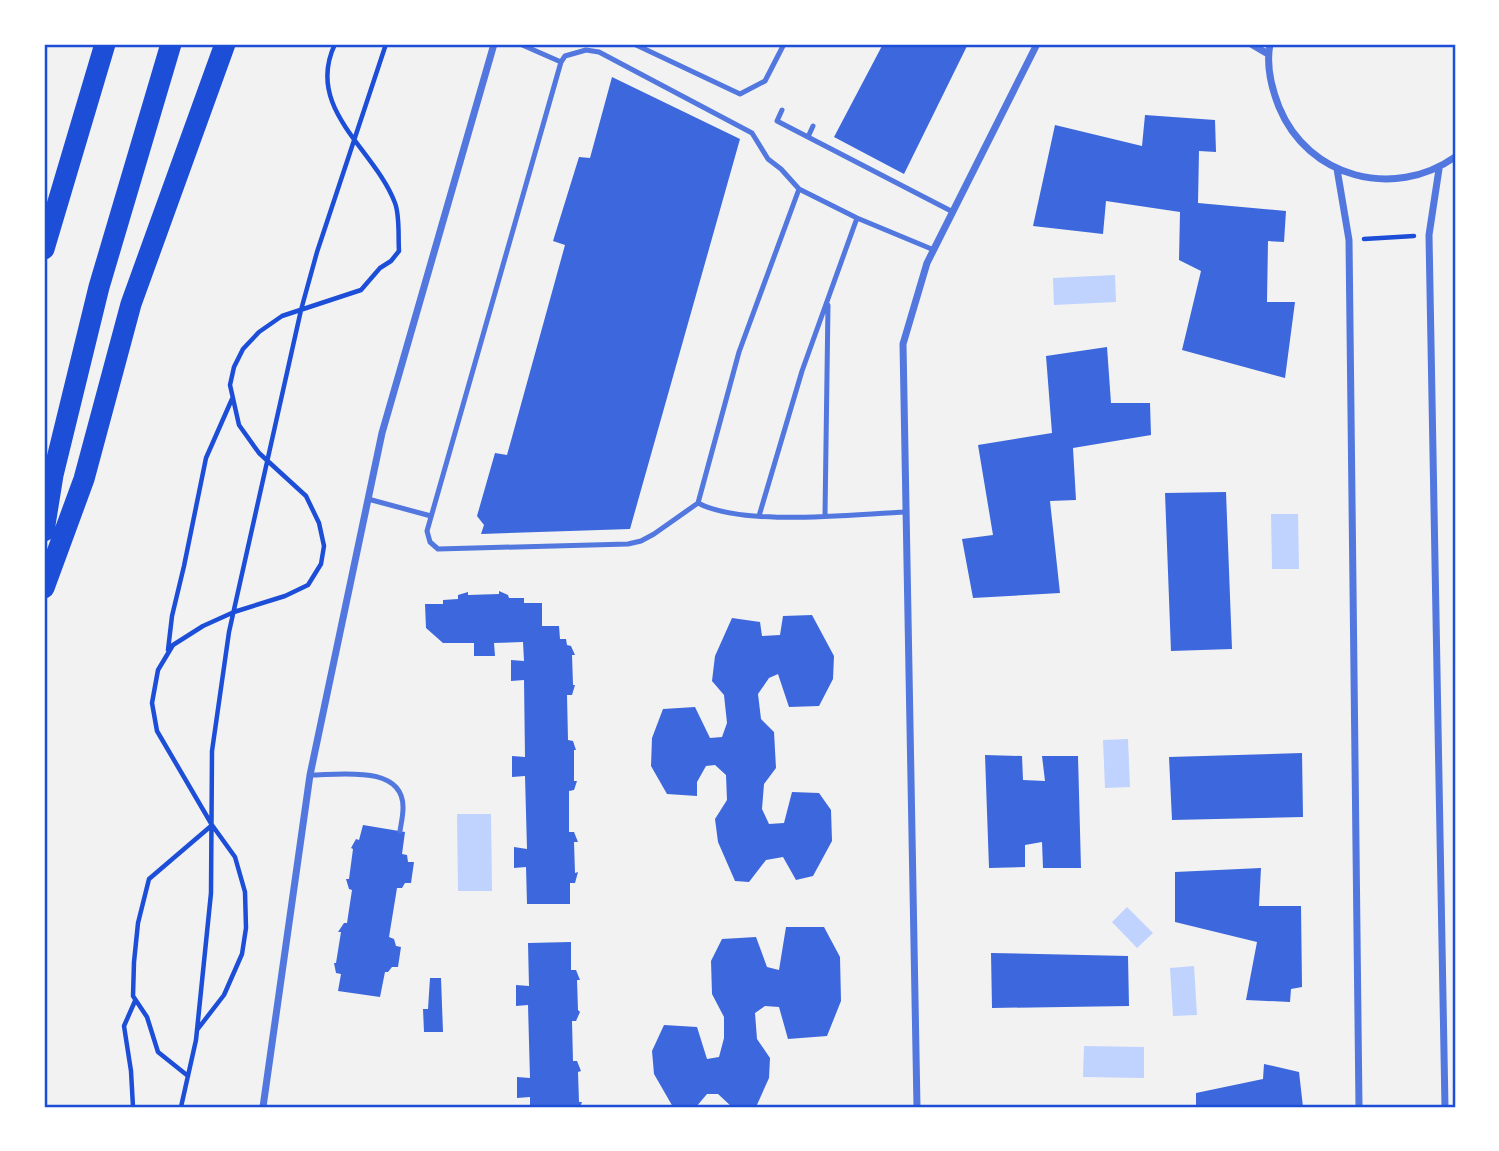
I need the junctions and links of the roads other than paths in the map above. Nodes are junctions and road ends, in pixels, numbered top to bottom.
1 (105, 44) edge
2 (171, 44) edge
3 (225, 44) edge
4 (494, 44) edge
5 (520, 44) edge
6 (634, 44) edge
7 (784, 44) edge
8 (1037, 44) edge
9 (1251, 44) edge
10 (1270, 44) edge
11 (1268, 54) junction
12 (561, 62) junction
13 (782, 110) dead end
14 (813, 126) dead end
15 (808, 137) junction
16 (1455, 157) edge
17 (1338, 169) junction
18 (1439, 169) junction
19 (799, 188) junction
20 (953, 212) junction
21 (857, 218) junction
22 (44, 249) edge
23 (934, 250) junction
24 (828, 299) junction
25 (368, 499) junction
26 (698, 503) junction
27 (906, 512) junction
28 (825, 515) junction
29 (432, 516) junction
30 (759, 516) junction
31 (44, 531) edge
32 (44, 588) edge
33 (310, 775) junction
34 (400, 831) dead end
35 (263, 1107) edge
36 (917, 1107) edge
37 (1359, 1107) edge
38 (1445, 1107) edge

1 - 22 highway
2 - 31 highway
3 - 32 highway
4 - 25 street
5 - 12 lane
6 - 7 lane
8 - 20 street
9 - 11 street
10 - 11 street
11 - 17 street
12 - 19 lane
12 - 29 lane
13 - 15 lane
14 - 15 lane
15 - 20 lane
16 - 18 street
17 - 18 street
17 - 37 street
18 - 38 street
19 - 21 lane
19 - 26 lane
20 - 23 street
21 - 23 lane
21 - 24 lane
23 - 27 street
24 - 28 lane
24 - 30 lane
25 - 29 lane
25 - 33 street
26 - 29 lane
26 - 30 lane
27 - 28 lane
27 - 36 street
28 - 30 lane
33 - 34 lane
33 - 35 street

